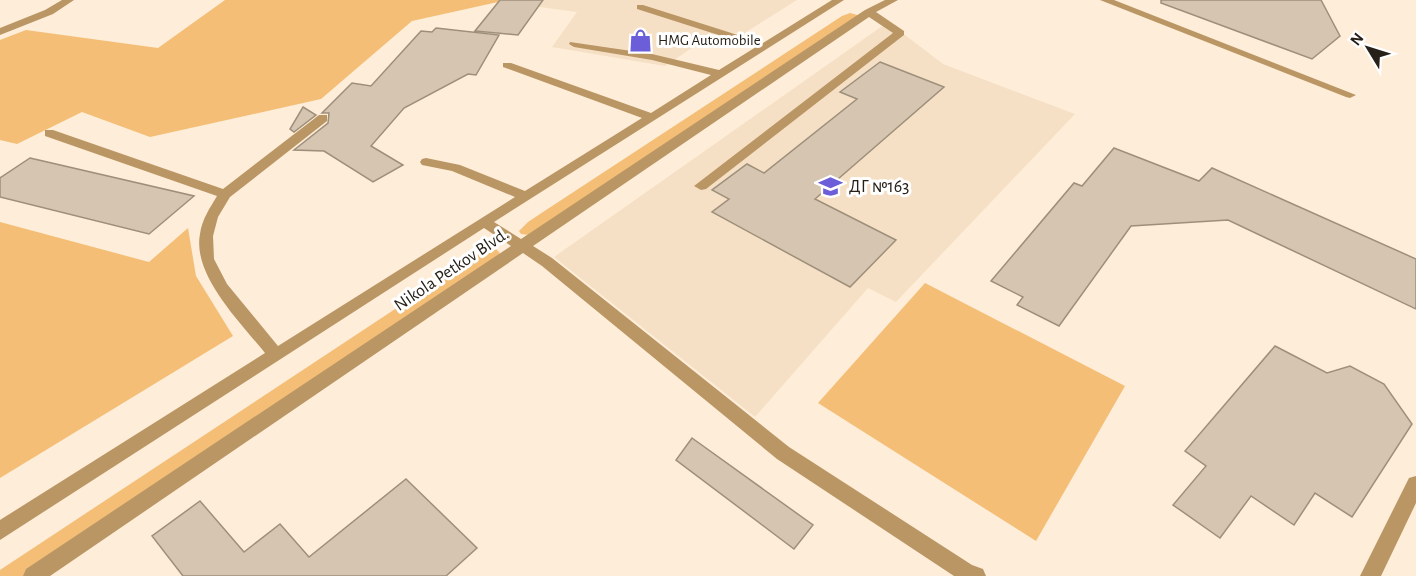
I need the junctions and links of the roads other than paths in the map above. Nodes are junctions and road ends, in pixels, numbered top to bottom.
1 (69, 0) edge
2 (839, 0) edge
3 (893, 0) edge
4 (1105, 0) edge
5 (640, 7) dead end
6 (869, 12) junction
7 (0, 32) edge
8 (573, 44) dead end
9 (765, 46) junction
10 (507, 65) dead end
11 (721, 74) junction
12 (1350, 95) dead end
13 (652, 117) junction
14 (323, 118) dead end
15 (49, 133) dead end
16 (426, 162) dead end
17 (701, 186) dead end
18 (225, 194) junction
19 (526, 196) junction
20 (484, 222) junction
21 (521, 246) junction
22 (276, 355) junction
23 (1416, 484) edge
24 (0, 531) edge
25 (33, 576) edge
26 (976, 576) edge
27 (1370, 576) edge

1 - 7 street
2 - 9 street, Nikola Petkov Blvd.
3 - 6 street, Nikola Petkov Blvd.
4 - 12 street
5 - 9 street
6 - 17 street
6 - 21 street, Nikola Petkov Blvd.
8 - 11 street
9 - 11 street, Nikola Petkov Blvd.
10 - 13 street
11 - 13 street, Nikola Petkov Blvd.
13 - 19 street, Nikola Petkov Blvd.
14 - 18 street
15 - 18 street
16 - 19 street
18 - 22 street
19 - 20 street, Nikola Petkov Blvd.
20 - 21 street
20 - 22 street, Nikola Petkov Blvd.
21 - 25 street, Nikola Petkov Blvd.
21 - 26 street
22 - 24 street, Nikola Petkov Blvd.
23 - 27 street

